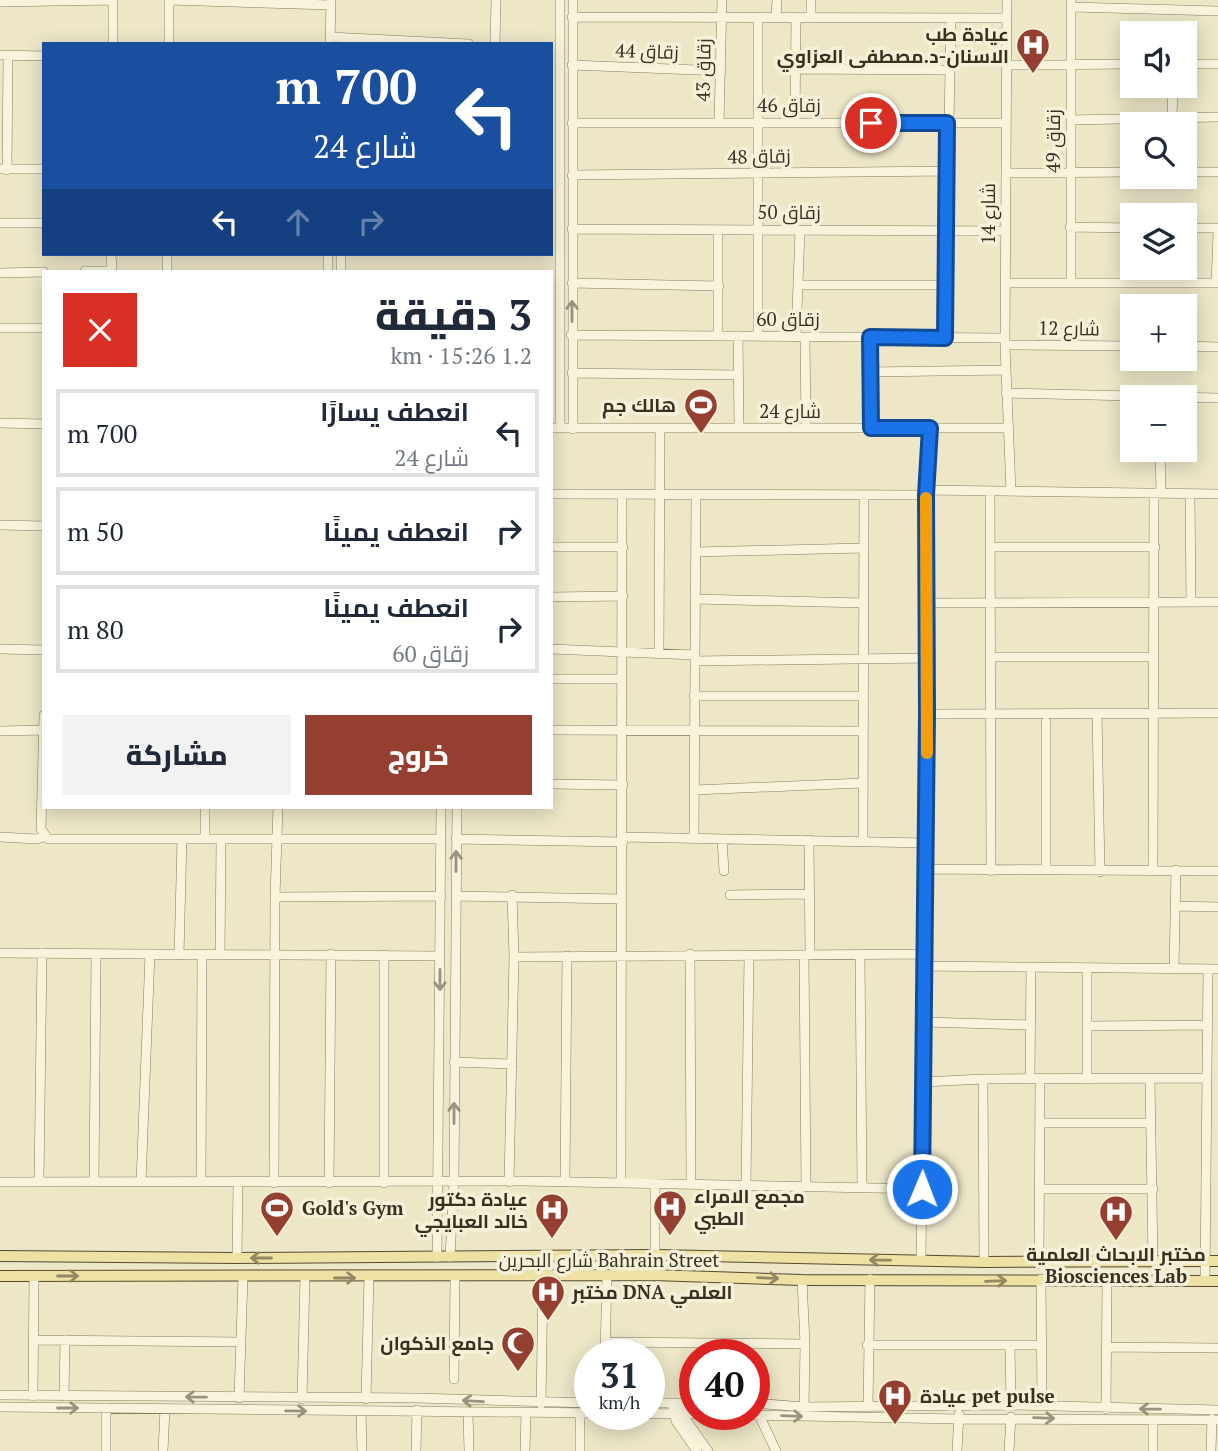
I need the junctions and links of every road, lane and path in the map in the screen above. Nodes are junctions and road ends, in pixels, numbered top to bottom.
1 (113, 0) edge
2 (169, 0) edge
3 (496, 0) edge
4 (561, 0) edge
5 (573, 0) edge
6 (722, 0) edge
7 (777, 0) edge
8 (811, 0) edge
9 (1007, 0) edge
10 (0, 2) edge
11 (331, 2) edge
12 (1071, 3) edge
13 (1218, 11) edge
14 (572, 17) junction
15 (722, 17) junction
16 (758, 17) junction
17 (776, 17) junction
18 (796, 18) junction
19 (811, 18) junction
20 (951, 18) junction
21 (1006, 18) junction
22 (330, 41) edge
23 (113, 42) edge
24 (169, 42) edge
25 (376, 42) edge
26 (495, 42) edge
27 (4, 55) edge
28 (42, 56) edge
29 (1070, 64) junction
30 (1120, 64) edge
31 (1197, 64) edge
32 (1218, 64) edge
33 (572, 65) junction
34 (1007, 65) junction
35 (796, 69) junction
36 (949, 70) junction
37 (721, 71) junction
38 (572, 96) junction
39 (555, 97) edge
40 (555, 109) edge
41 (572, 110) junction
42 (1197, 117) edge
43 (1218, 117) edge
44 (1120, 119) edge
45 (1070, 120) junction
46 (572, 123) junction
47 (719, 123) junction
48 (758, 123) junction
49 (795, 123) junction
50 (947, 123) junction
51 (1006, 123) junction
52 (42, 169) edge
53 (3, 170) edge
54 (947, 171) junction
55 (1070, 172) junction
56 (1120, 172) edge
57 (1197, 172) edge
58 (1218, 172) edge
59 (758, 173) junction
60 (1006, 173) junction
61 (572, 175) junction
62 (0, 223) edge
63 (42, 223) edge
64 (1070, 227) junction
65 (1120, 228) edge
66 (572, 229) junction
67 (1197, 229) edge
68 (718, 230) junction
69 (759, 230) junction
70 (800, 230) junction
71 (946, 230) junction
72 (1006, 231) junction
73 (1218, 231) edge
74 (42, 272) edge
75 (0, 273) edge
76 (1005, 283) junction
77 (1070, 283) junction
78 (1217, 283) edge
79 (572, 284) junction
80 (798, 285) junction
81 (945, 285) junction
82 (719, 286) junction
83 (0, 328) edge
84 (42, 328) edge
85 (572, 335) junction
86 (718, 336) junction
87 (738, 336) junction
88 (758, 336) junction
89 (800, 337) junction
90 (870, 337) junction
91 (945, 338) junction
92 (1005, 341) junction
93 (1120, 346) edge
94 (1197, 346) edge
95 (1218, 347) edge
96 (1006, 370) junction
97 (870, 372) junction
98 (572, 373) junction
99 (738, 375) junction
100 (1006, 393) junction
101 (1120, 396) edge
102 (1197, 398) edge
103 (1218, 398) edge
104 (573, 411) junction
105 (556, 412) edge
106 (0, 423) edge
107 (42, 424) edge
108 (556, 428) edge
109 (739, 428) junction
110 (806, 428) junction
111 (871, 428) junction
112 (930, 428) junction
113 (1007, 428) junction
114 (573, 429) junction
115 (660, 429) junction
116 (1159, 462) edge
117 (990, 491) junction
118 (1011, 491) junction
119 (926, 492) junction
120 (1158, 493) junction
121 (553, 494) edge
122 (622, 494) junction
123 (1190, 494) junction
124 (1218, 494) edge
125 (660, 495) junction
126 (696, 495) junction
127 (863, 495) junction
128 (0, 525) edge
129 (42, 526) edge
130 (553, 547) edge
131 (623, 547) junction
132 (990, 547) junction
133 (1155, 547) junction
134 (863, 548) junction
135 (696, 552) junction
136 (623, 596) junction
137 (553, 597) edge
138 (695, 599) junction
139 (990, 601) junction
140 (1191, 602) junction
141 (1218, 602) edge
142 (863, 603) junction
143 (927, 603) junction
144 (1155, 603) junction
145 (0, 649) edge
146 (553, 649) edge
147 (42, 650) edge
148 (620, 653) junction
149 (659, 654) junction
150 (864, 657) junction
151 (990, 657) junction
152 (1153, 657) junction
153 (695, 658) junction
154 (926, 658) junction
155 (553, 679) edge
156 (620, 680) junction
157 (694, 696) junction
158 (863, 696) junction
159 (990, 713) junction
160 (1097, 713) junction
161 (1152, 713) junction
162 (1218, 713) edge
163 (927, 714) junction
164 (1046, 722) dead end
165 (696, 729) junction
166 (42, 730) edge
167 (553, 730) edge
168 (0, 731) edge
169 (624, 731) junction
170 (863, 731) junction
171 (863, 783) junction
172 (553, 784) edge
173 (623, 785) junction
174 (694, 789) junction
175 (42, 808) edge
176 (205, 809) edge
177 (278, 809) edge
178 (441, 809) edge
179 (457, 809) edge
180 (46, 836) junction
181 (0, 837) edge
182 (694, 838) junction
183 (181, 839) junction
184 (205, 839) junction
185 (221, 839) junction
186 (441, 839) junction
187 (456, 839) junction
188 (722, 839) junction
189 (623, 840) junction
190 (808, 840) junction
191 (278, 841) junction
192 (863, 841) junction
193 (926, 844) junction
194 (926, 869) junction
195 (1046, 869) junction
196 (1153, 870) junction
197 (1176, 870) junction
198 (724, 871) dead end
199 (991, 871) junction
200 (1218, 871) edge
201 (1100, 872) junction
202 (809, 894) junction
203 (512, 895) junction
204 (730, 895) dead end
205 (441, 896) junction
206 (456, 896) junction
207 (275, 897) junction
208 (622, 898) junction
209 (1175, 906) junction
210 (1218, 907) edge
211 (0, 953) edge
212 (41, 953) junction
213 (150, 954) junction
214 (331, 954) junction
215 (690, 954) junction
216 (925, 954) junction
217 (96, 955) junction
218 (179, 955) junction
219 (202, 955) junction
220 (220, 955) junction
221 (384, 955) junction
222 (622, 955) junction
223 (807, 955) junction
224 (275, 956) junction
225 (440, 956) junction
226 (567, 956) junction
227 (749, 956) junction
228 (860, 956) junction
229 (514, 957) junction
230 (925, 966) junction
231 (1031, 967) junction
232 (1087, 968) junction
233 (1174, 968) junction
234 (1213, 969) edge
235 (925, 1022) junction
236 (1030, 1025) junction
237 (1206, 1025) junction
238 (1087, 1026) junction
239 (1206, 1059) junction
240 (1218, 1059) edge
241 (454, 1062) junction
242 (512, 1064) junction
243 (1035, 1078) junction
244 (1087, 1078) junction
245 (1206, 1078) junction
246 (983, 1079) junction
247 (1150, 1080) junction
248 (923, 1082) junction
249 (1205, 1110) junction
250 (1218, 1111) edge
251 (1040, 1123) junction
252 (1151, 1123) junction
253 (39, 1181) junction
254 (438, 1181) junction
255 (454, 1181) junction
256 (0, 1182) edge
257 (94, 1182) junction
258 (141, 1182) junction
259 (201, 1182) junction
260 (509, 1182) junction
261 (565, 1182) junction
262 (238, 1183) junction
263 (274, 1183) junction
264 (329, 1183) junction
265 (384, 1183) junction
266 (621, 1183) junction
267 (655, 1184) junction
268 (691, 1184) junction
269 (746, 1185) junction
270 (806, 1186) junction
271 (862, 1187) junction
272 (922, 1189) junction
273 (1040, 1189) junction
274 (1153, 1189) junction
275 (655, 1255) junction
276 (0, 1256) edge
277 (707, 1256) junction
278 (437, 1257) junction
279 (450, 1257) junction
280 (102, 1258) junction
281 (237, 1258) junction
282 (921, 1260) junction
283 (1039, 1260) junction
284 (1153, 1260) junction
285 (1206, 1261) junction
286 (1218, 1261) edge
287 (984, 1262) junction
288 (0, 1276) edge
289 (34, 1276) junction
290 (102, 1276) junction
291 (243, 1277) junction
292 (305, 1277) junction
293 (543, 1277) junction
294 (607, 1277) junction
295 (708, 1277) junction
296 (369, 1278) junction
297 (455, 1278) junction
298 (870, 1279) junction
299 (1041, 1279) junction
300 (802, 1280) junction
301 (1107, 1281) junction
302 (1205, 1281) junction
303 (1218, 1281) edge
304 (606, 1339) edge
305 (33, 1340) junction
306 (65, 1340) junction
307 (241, 1342) junction
308 (665, 1343) edge
309 (806, 1344) junction
310 (867, 1345) junction
311 (1041, 1345) junction
312 (1010, 1346) junction
313 (1107, 1347) junction
314 (1218, 1348) edge
315 (454, 1379) dead end
316 (0, 1395) edge
317 (33, 1396) junction
318 (64, 1396) junction
319 (239, 1398) junction
320 (302, 1399) junction
321 (366, 1399) junction
322 (498, 1402) junction
323 (665, 1403) edge
324 (677, 1403) joint
325 (541, 1404) junction
326 (574, 1404) edge
327 (770, 1404) edge
328 (1010, 1405) junction
329 (868, 1406) junction
330 (915, 1406) junction
331 (1042, 1406) junction
332 (0, 1407) edge
333 (804, 1407) junction
334 (960, 1407) junction
335 (106, 1408) junction
336 (164, 1409) junction
337 (1106, 1409) junction
338 (416, 1410) junction
339 (1175, 1410) junction
340 (1218, 1410) edge
341 (361, 1411) junction
342 (468, 1412) junction
343 (498, 1413) junction
344 (526, 1413) junction
345 (665, 1414) edge
346 (678, 1414) junction
347 (574, 1415) edge
348 (770, 1415) edge
349 (1011, 1417) junction
350 (915, 1419) junction
351 (958, 1419) junction
352 (1215, 1420) edge
353 (1153, 1421) junction
354 (1175, 1421) junction
355 (580, 1430) edge
356 (767, 1430) edge
357 (106, 1451) edge
358 (163, 1451) edge
359 (362, 1451) edge
360 (416, 1451) edge
361 (469, 1451) edge
362 (525, 1451) edge
363 (580, 1451) edge
364 (697, 1451) edge
365 (708, 1451) edge
366 (776, 1451) edge
367 (957, 1451) edge
368 (1009, 1451) edge
369 (1153, 1451) edge
370 (1211, 1451) edge

1 - 10 street
1 - 23 street
2 - 11 street
2 - 24 street
3 - 26 street
4 - 39 street
5 - 14 street
6 - 15 street, زقاق 43
7 - 17 street
8 - 19 street
9 - 21 street, شارع 14
11 - 22 street
12 - 13 street
12 - 29 street, زقاق 49
14 - 15 street
14 - 33 street
15 - 16 street
15 - 37 street, زقاق 43
16 - 17 street
16 - 48 street
17 - 18 street
18 - 19 street
18 - 35 street
19 - 20 street
20 - 21 street
20 - 36 street
21 - 34 street, شارع 14
22 - 25 street
27 - 28 street
27 - 53 street
29 - 30 street
29 - 34 street
29 - 45 street, زقاق 49
31 - 32 street
33 - 37 street, زقاق 44
33 - 38 street
34 - 51 street, شارع 14
35 - 36 street
35 - 49 street
36 - 50 street
37 - 47 street, زقاق 43
38 - 39 street
38 - 41 street
39 - 40 street
40 - 41 street
40 - 105 street
41 - 46 street
42 - 43 street
44 - 45 street
45 - 55 street, زقاق 49
46 - 47 street, زقاق 46
46 - 61 street
47 - 48 street, زقاق 46
48 - 49 street, زقاق 46
48 - 59 street
49 - 50 street, زقاق 46
50 - 51 street, زقاق 46
50 - 54 street
51 - 60 street, شارع 14
52 - 53 street
54 - 59 street, زقاق 48
54 - 71 street
55 - 56 street
55 - 60 street
55 - 64 street, زقاق 49
57 - 58 street
59 - 61 street, زقاق 48
59 - 69 street
60 - 72 street, شارع 14
61 - 66 street
62 - 63 street
64 - 65 street
64 - 77 street, زقاق 49
66 - 68 street, زقاق 50
66 - 79 street
67 - 73 street
68 - 69 street, زقاق 50
68 - 82 street
69 - 70 street, زقاق 50
69 - 88 street
70 - 71 street, زقاق 50
70 - 80 street
71 - 72 street, زقاق 50
71 - 81 street
72 - 76 street, شارع 14
73 - 78 street
74 - 75 street
76 - 77 street
76 - 92 street, شارع 14
77 - 78 street
79 - 82 street
85 -> 79 street
80 - 81 street
80 - 89 street
81 - 91 street
82 - 86 street
83 - 84 street
85 - 86 street, زقاق 60
85 - 98 street
86 - 87 street, زقاق 60
87 - 88 street, زقاق 60
87 - 99 street
88 - 89 street, زقاق 60
89 - 90 street, زقاق 60
89 - 110 street
90 - 91 street, زقاق 60
90 - 97 street
91 - 92 street, زقاق 60
92 - 93 street, شارع 12
92 - 96 street, شارع 14
94 - 95 street
96 - 97 street
96 - 100 street, شارع 14
97 - 111 street
98 - 99 street
98 - 104 street
99 - 109 street
100 - 101 street
100 - 113 street, شارع 14
102 - 103 street
104 - 105 street
104 - 114 street
105 - 108 street
106 - 107 street
108 - 114 street, شارع 24
109 - 110 street, شارع 24
109 - 115 street, شارع 24
110 - 111 street, شارع 24
111 - 112 street, شارع 24
112 - 113 street, شارع 24
112 - 119 street
113 - 118 street, شارع 14
114 - 115 street, شارع 24
115 - 125 street
116 - 120 street
117 - 118 street
117 - 119 street
117 - 132 street
118 - 120 street
119 - 127 street
119 - 143 street
120 - 123 street
120 - 133 street
121 - 122 street
122 - 125 street
122 - 131 street
123 - 124 street
123 - 140 street
125 - 126 street
125 - 149 street
126 - 127 street
126 - 135 street
127 - 134 street
128 - 129 street
130 - 131 street
131 - 136 street
132 - 133 street
132 - 139 street
133 - 144 street
134 - 135 street
134 - 142 street
135 - 138 street
136 - 137 street
136 - 148 street
138 - 142 street
138 - 153 street
139 - 143 street
139 - 144 street
139 - 151 street
140 - 141 street
140 - 144 street
142 - 150 street
143 - 154 street
144 - 152 street
145 - 147 street
146 - 148 street
148 - 149 street
148 - 156 street
149 - 153 street
150 - 153 street
150 - 154 street
150 - 158 street
151 - 152 street
151 - 159 street
152 - 161 street
153 - 157 street
154 - 163 street
155 - 156 street
156 - 169 street
157 - 158 street
157 - 165 street
158 - 170 street
159 - 160 street
159 - 163 street
159 - 199 street
160 - 161 street
160 - 201 street
161 - 162 street
161 - 196 street
163 - 193 street
164 - 195 street
165 - 169 street
165 - 170 street
165 - 174 street
166 - 168 street
167 - 169 street
169 - 173 street
170 - 171 street
171 - 174 street
171 - 192 street
172 - 173 street
173 - 189 street
174 - 182 street
175 - 180 street
176 - 184 street
177 - 191 street
178 - 186 street
179 - 187 street
180 - 181 street
180 - 183 street
182 - 188 street
182 - 189 street
183 - 184 street
183 - 218 street
184 - 185 street
185 - 191 street
185 - 220 street
186 - 191 street
186 - 205 street
187 - 189 street
206 -> 187 street
188 - 190 street
188 - 198 street
189 - 208 street
190 - 192 street
190 - 202 street
191 - 207 street
192 - 193 street
193 - 194 street
194 - 199 street
194 - 216 street
195 - 199 street
195 - 201 street
196 - 197 street
196 - 201 street
197 - 200 street
197 - 209 street
202 - 204 street
202 - 223 street
203 - 206 street
203 - 208 street
203 - 229 street
205 - 207 street
205 - 225 street
206 - 241 street
207 - 224 street
208 - 222 street
209 - 210 street
209 - 233 street
211 - 212 street
212 - 217 street
212 - 253 street
213 - 217 street
213 - 218 street
213 - 258 street
214 - 221 street
214 - 224 street
214 - 264 street
215 - 222 street
215 - 227 street
215 - 268 street
216 - 228 street
216 - 230 street
217 - 257 street
218 - 219 street
219 - 220 street
219 - 259 street
220 - 224 street
221 - 225 street
221 - 265 street
222 - 226 street
222 - 266 street
223 - 227 street
223 - 228 street
223 - 270 street
224 - 263 street
225 -> 254 street
226 - 229 street
226 - 261 street
227 - 269 street
228 - 271 street
229 - 242 street
230 - 231 street
230 - 235 street
231 - 232 street
231 - 236 street
232 - 233 street
232 - 238 street
233 - 234 street
234 - 237 street
235 - 236 street
235 - 248 street
236 - 243 street
237 - 238 street
237 - 239 street
238 - 244 street
239 - 240 street
239 - 245 street
241 - 242 street
255 -> 241 street
242 - 260 street
243 - 244 street
243 - 246 street
243 - 251 street
244 - 247 street
245 - 247 street
245 - 249 street
246 - 248 street
246 - 287 street
247 - 252 street
248 - 272 street
249 - 250 street
249 - 285 street
251 - 252 street
251 - 273 street
252 - 274 street
253 - 256 street
253 - 257 street
254 - 255 street
254 - 265 street
254 - 278 street
255 - 260 street
255 - 279 street
257 - 258 street
258 - 259 street
259 - 262 street
260 - 261 street
261 - 266 street
262 - 263 street
262 - 281 street
263 - 264 street
264 - 265 street
266 - 267 street
267 - 268 street
267 - 275 street
268 - 269 street
269 - 270 street
270 - 271 street
271 - 272 street
272 - 282 street
273 - 274 street
273 - 283 street
274 - 284 street
275 - 277 main road, شارع البحرين Bahrain Street
275 - 279 main road, شارع البحرين Bahrain Street
276 - 280 main road, شارع البحرين Bahrain Street
282 -> 277 main road, شارع البحرين Bahrain Street
277 - 295 main road
278 - 279 main road, شارع البحرين Bahrain Street
278 -> 281 main road, شارع البحرين Bahrain Street
280 - 281 main road, شارع البحرين Bahrain Street
280 - 290 main road
282 - 287 main road, شارع البحرين Bahrain Street
283 - 284 main road, شارع البحرين Bahrain Street
283 - 287 main road, شارع البحرين Bahrain Street
284 - 285 main road, شارع البحرين Bahrain Street
285 - 286 main road, شارع البحرين Bahrain Street
285 - 302 street
288 - 289 main road, شارع البحرين Bahrain Street
289 -> 290 main road, شارع البحرين Bahrain Street
289 - 305 street
290 - 291 main road, شارع البحرين Bahrain Street
291 - 292 main road, شارع البحرين Bahrain Street
291 - 307 street
292 -> 296 main road, شارع البحرين Bahrain Street
292 - 320 street
293 - 294 main road, شارع البحرين Bahrain Street
293 - 297 main road, شارع البحرين Bahrain Street
293 - 325 street
294 - 295 main road, شارع البحرين Bahrain Street
294 - 304 street
295 -> 300 main road, شارع البحرين Bahrain Street
296 - 297 main road, شارع البحرين Bahrain Street
296 - 321 street
297 - 315 street
298 -> 299 main road, شارع البحرين Bahrain Street
298 - 300 main road, شارع البحرين Bahrain Street
298 - 310 street
299 - 301 main road, شارع البحرين Bahrain Street
299 - 311 street
300 - 309 street
301 - 302 main road, شارع البحرين Bahrain Street
301 - 313 street
302 - 303 main road, شارع البحرين Bahrain Street
305 - 306 street
305 - 317 street
306 - 307 street
306 - 318 street
307 - 319 street
308 - 309 street
309 - 333 street
310 - 312 street
310 - 329 street
311 - 312 street
311 - 331 street
312 - 328 street
313 - 314 street
313 - 337 street
316 - 317 street
317 - 318 street
319 -> 318 street
319 - 320 street
320 - 321 street
322 -> 321 street
322 - 325 street
322 - 343 street
323 - 324 street
324 - 346 street
325 - 326 street
327 - 333 street
328 - 331 street
328 - 334 street
329 - 330 street
329 - 333 street
330 - 334 street
330 - 350 street
331 - 337 street
332 -> 335 street
334 - 351 street
335 - 336 street
335 - 357 street
336 -> 341 street
336 - 358 street
339 -> 337 street
338 - 341 street
338 - 342 street
338 - 360 street
339 - 340 street
339 - 354 street
341 - 359 street
342 - 343 street
342 - 361 street
343 - 344 street
344 - 347 street
344 - 362 street
345 - 346 street
346 - 364 street
346 - 365 street
348 -> 350 street
349 - 351 street
349 -> 353 street
349 - 368 street
350 - 351 street
351 - 367 street
352 - 354 street
352 - 370 street
353 - 354 street
353 - 369 street
355 - 363 street
356 - 366 street

